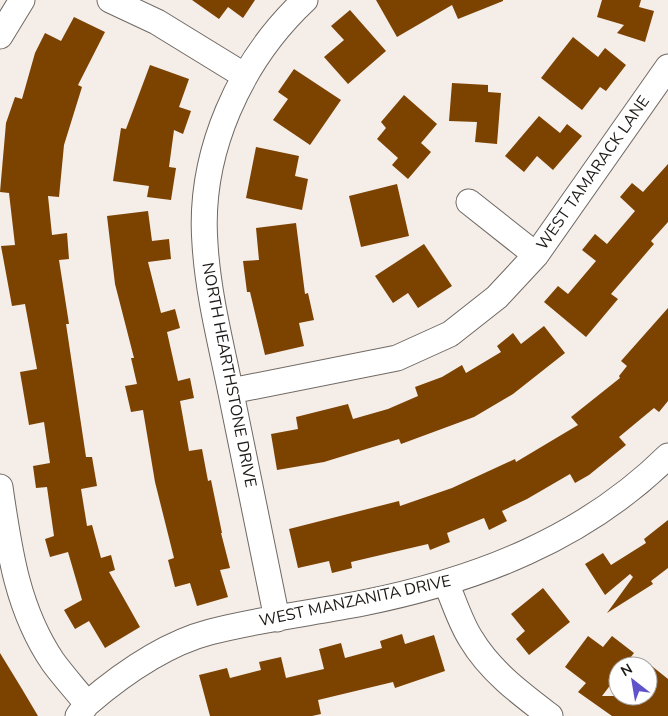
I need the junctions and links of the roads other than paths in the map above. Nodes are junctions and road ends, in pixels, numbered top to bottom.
1 (22, 0) edge
2 (110, 0) edge
3 (305, 0) edge
4 (0, 36) edge
5 (668, 67) edge
6 (245, 76) junction
7 (469, 202) dead end
8 (536, 255) junction
9 (231, 391) junction
10 (668, 456) edge
11 (0, 487) edge
12 (446, 583) junction
13 (277, 619) junction
14 (82, 710) edge
15 (550, 716) edge

1 - 4 street
2 - 6 street
3 - 6 street, NORTH HEARTHSTONE DRIVE
5 - 8 street, WEST TAMARACK LANE
6 - 9 street, NORTH HEARTHSTONE DRIVE
7 - 8 street, WEST TAMARACK LANE
8 - 9 street, WEST TAMARACK LANE
9 - 13 street, NORTH HEARTHSTONE DRIVE
10 - 12 street, WEST MANZANITA DRIVE
11 - 14 street
12 - 13 street, WEST MANZANITA DRIVE
12 - 15 street
13 - 14 street, WEST MANZANITA DRIVE

